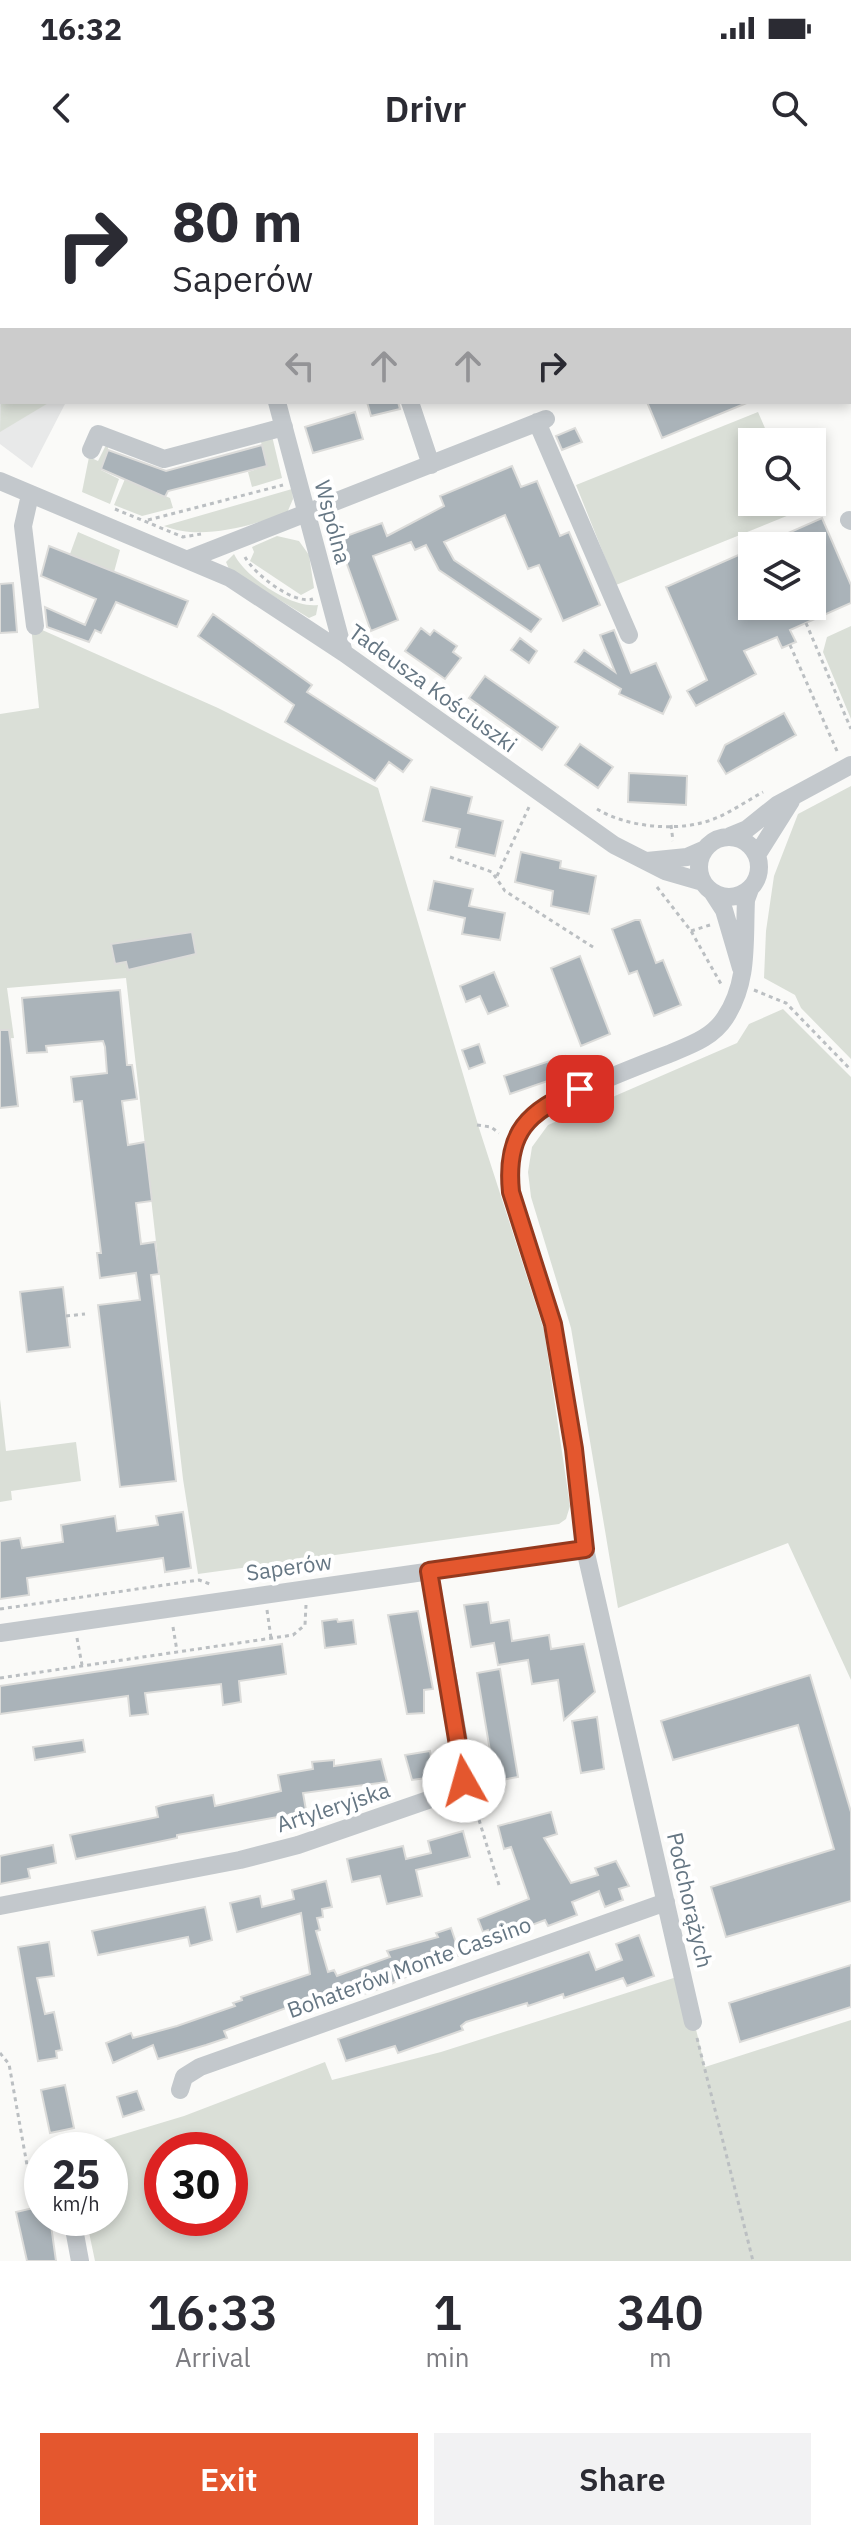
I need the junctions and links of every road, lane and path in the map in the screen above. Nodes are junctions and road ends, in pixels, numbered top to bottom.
1 (278, 404) edge
2 (411, 404) edge
3 (284, 427) junction
4 (91, 450) dead end
5 (431, 465) junction
6 (0, 481) edge
7 (30, 495) junction
8 (306, 515) junction
9 (148, 520) dead end
10 (207, 533) dead end
11 (239, 541) junction
12 (189, 559) junction
13 (316, 598) dead end
14 (806, 623) dead end
15 (35, 626) dead end
16 (629, 635) dead end
17 (790, 645) dead end
18 (344, 653) junction
19 (851, 729) edge
20 (827, 757) dead end
21 (851, 765) edge
22 (765, 791) dead end
23 (795, 796) junction
24 (533, 801) dead end
25 (591, 806) dead end
26 (730, 836) junction
27 (703, 850) junction
28 (757, 855) junction
29 (450, 857) dead end
30 (647, 870) junction
31 (497, 877) junction
32 (708, 888) junction
33 (750, 889) junction
34 (596, 949) dead end
35 (742, 979) junction
36 (722, 994) dead end
37 (851, 1070) edge
38 (477, 1125) dead end
39 (513, 1145) junction
40 (85, 1314) dead end
41 (66, 1316) dead end
42 (585, 1549) junction
43 (429, 1571) junction
44 (219, 1585) dead end
45 (305, 1589) junction
46 (265, 1595) junction
47 (171, 1607) junction
48 (0, 1609) edge
49 (74, 1622) junction
50 (0, 1633) edge
51 (271, 1638) junction
52 (177, 1651) junction
53 (82, 1665) junction
54 (0, 1678) edge
55 (464, 1781) junction
56 (499, 1885) dead end
57 (666, 1902) junction
58 (0, 1906) edge
59 (693, 2022) joint
60 (0, 2053) edge
61 (180, 2090) dead end
62 (24, 2148) edge
63 (75, 2236) edge
64 (80, 2261) edge
65 (753, 2261) edge

1 - 3 street, Wspólna
2 - 5 street
3 - 4 street
3 - 8 street, Wspólna
5 - 8 street
5 - 16 street
6 - 7 street, Tadeusza Kościuszki
7 - 12 street, Tadeusza Kościuszki
7 - 15 street
8 - 11 street
8 - 18 street, Wspólna
9 - 10 path
11 - 12 street
11 - 13 path
12 - 18 street, Tadeusza Kościuszki
14 - 19 path
17 - 20 path
18 - 30 street, Tadeusza Kościuszki
21 - 23 street
22 - 25 path
23 - 26 street
23 - 28 street
24 - 31 path
26 - 27 street
26 - 28 street
27 - 30 street
27 - 32 street
28 - 33 street
29 - 31 path
30 - 32 street, Tadeusza Kościuszki
30 - 36 path
31 - 34 path
32 - 33 street
32 - 35 street
33 - 35 street
35 - 37 path
35 - 39 street
38 - 39 path
39 - 42 street, Podchorążych
40 - 41 path
42 - 43 street, Saperów
42 - 57 street, Podchorążych
43 - 45 street, Saperów
43 - 55 street
44 - 48 path
45 - 46 street, Saperów
45 - 51 path
46 - 47 street, Saperów
46 - 51 path
47 - 49 street, Saperów
47 - 52 path
49 - 50 street, Saperów
49 - 53 path
51 - 52 path
52 - 53 path
53 - 54 path
55 - 56 path
55 - 58 street, Artyleryjska
57 - 59 street, Podchorążych
57 - 61 street, Bohaterów Monte Cassino
59 - 65 path
60 - 62 path
63 - 64 street

